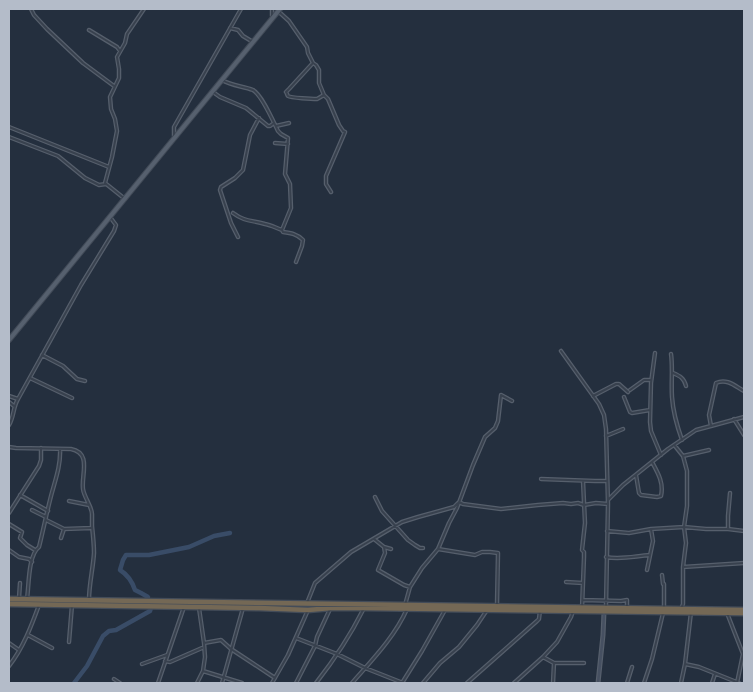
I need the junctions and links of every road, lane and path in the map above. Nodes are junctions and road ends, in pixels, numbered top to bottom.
1 (31, 9) edge
2 (144, 9) edge
3 (241, 9) edge
4 (272, 9) edge
5 (279, 10) edge
6 (272, 18) junction
7 (230, 28) junction
8 (89, 30) dead end
9 (253, 42) junction
10 (120, 51) junction
11 (313, 63) junction
12 (222, 80) junction
13 (114, 86) junction
14 (212, 92) junction
15 (324, 95) junction
16 (260, 118) junction
17 (289, 123) dead end
18 (275, 124) junction
19 (9, 127) edge
20 (9, 137) edge
21 (174, 138) junction
22 (275, 143) dead end
23 (288, 144) junction
24 (109, 167) junction
25 (106, 184) junction
26 (331, 192) dead end
27 (125, 199) junction
28 (233, 213) dead end
29 (110, 217) junction
30 (282, 230) junction
31 (238, 237) dead end
32 (296, 262) dead end
33 (9, 340) edge
34 (561, 351) dead end
35 (655, 353) dead end
36 (671, 354) dead end
37 (42, 355) junction
38 (673, 373) junction
39 (30, 378) junction
40 (651, 380) junction
41 (85, 381) dead end
42 (686, 386) dead end
43 (744, 391) edge
44 (9, 396) edge
45 (592, 396) junction
46 (72, 398) dead end
47 (624, 398) dead end
48 (18, 399) junction
49 (512, 401) dead end
50 (9, 402) edge
51 (14, 406) junction
52 (650, 410) junction
53 (744, 417) edge
54 (734, 419) junction
55 (9, 425) edge
56 (711, 426) junction
57 (623, 429) dead end
58 (744, 435) edge
59 (606, 436) junction
60 (682, 440) junction
61 (675, 445) junction
62 (9, 447) edge
63 (41, 448) junction
64 (60, 449) junction
65 (709, 450) dead end
66 (661, 455) junction
67 (683, 456) junction
68 (652, 462) junction
69 (636, 475) junction
70 (541, 479) dead end
71 (583, 481) junction
72 (607, 481) junction
73 (730, 493) dead end
74 (20, 495) junction
75 (375, 497) dead end
76 (608, 500) junction
77 (69, 501) dead end
78 (460, 502) junction
79 (608, 504) junction
80 (89, 505) junction
81 (584, 505) junction
82 (456, 508) junction
83 (32, 510) dead end
84 (48, 511) junction
85 (9, 512) edge
86 (46, 518) junction
87 (9, 524) edge
88 (396, 526) junction
89 (684, 527) junction
90 (92, 528) junction
91 (64, 529) junction
92 (651, 529) junction
93 (728, 529) junction
94 (607, 531) junction
95 (744, 531) edge
96 (61, 538) dead end
97 (374, 539) junction
98 (384, 548) junction
99 (423, 548) dead end
100 (391, 549) dead end
101 (438, 549) junction
102 (9, 550) edge
103 (35, 550) junction
104 (650, 555) junction
105 (606, 557) junction
106 (32, 562) junction
107 (744, 563) edge
108 (683, 567) junction
109 (647, 570) dead end
110 (662, 574) dead end
111 (566, 582) dead end
112 (20, 583) dead end
113 (583, 583) junction
114 (410, 587) junction
115 (9, 599) edge
116 (19, 599) junction
117 (27, 599) junction
118 (89, 600) junction
119 (583, 600) junction
120 (606, 600) junction
121 (60, 602) junction
122 (159, 603) junction
123 (307, 603) junction
124 (9, 604) edge
125 (39, 605) junction
126 (72, 605) junction
127 (259, 605) junction
128 (397, 606) junction
129 (497, 606) junction
130 (184, 607) junction
131 (199, 607) junction
132 (243, 607) junction
133 (406, 607) junction
134 (331, 608) junction
135 (364, 608) junction
136 (582, 608) junction
137 (627, 608) junction
138 (445, 609) junction
139 (528, 609) junction
140 (681, 609) junction
141 (308, 610) junction
142 (487, 610) junction
143 (540, 610) junction
144 (605, 610) junction
145 (664, 610) junction
146 (573, 611) junction
147 (691, 612) junction
148 (744, 612) edge
149 (727, 613) junction
150 (28, 635) junction
151 (296, 638) junction
152 (69, 642) dead end
153 (9, 643) edge
154 (204, 643) junction
155 (315, 646) junction
156 (52, 648) dead end
157 (203, 648) junction
158 (231, 649) junction
159 (19, 650) junction
160 (337, 654) junction
161 (167, 655) junction
162 (543, 657) junction
163 (165, 662) junction
164 (554, 663) junction
165 (584, 663) dead end
166 (142, 664) dead end
167 (685, 664) junction
168 (9, 666) edge
169 (632, 667) dead end
170 (365, 668) junction
171 (203, 671) junction
172 (715, 674) junction
173 (224, 678) junction
174 (275, 678) junction
175 (114, 679) dead end
176 (120, 683) edge
177 (158, 683) edge
178 (197, 683) edge
179 (222, 683) edge
180 (242, 683) edge
181 (272, 683) edge
182 (296, 683) edge
183 (316, 683) edge
184 (352, 683) edge
185 (402, 683) edge
186 (423, 683) edge
187 (467, 683) edge
188 (515, 683) edge
189 (553, 683) edge
190 (598, 683) edge
191 (627, 683) edge
192 (644, 683) edge
193 (681, 683) edge
194 (712, 683) edge
195 (738, 683) edge

1 - 13 street
2 - 10 street
3 - 7 street
4 - 6 street
5 - 6 main road
5 - 11 street
6 - 9 main road
7 - 9 street
7 - 21 street
8 - 10 street
9 - 12 main road
10 - 13 street
11 - 15 street
11 - 15 street
12 - 14 main road
12 - 18 street
13 - 24 street
14 - 16 street
14 - 21 main road
15 - 26 street
16 - 18 street
16 - 31 street
17 - 18 street
18 - 23 street
19 - 24 street
20 - 25 street
21 - 27 main road
22 - 23 street
23 - 30 street
24 - 25 street
25 - 27 street
27 - 29 main road
28 - 30 street
29 - 33 main road
29 - 37 street
30 - 32 street
34 - 45 street
35 - 40 street
36 - 38 street
37 - 39 street
37 - 41 street
38 - 42 street
38 - 60 street
39 - 46 street
39 - 48 street
40 - 45 street
40 - 52 street
43 - 56 street
44 - 48 street
45 - 59 street
47 - 52 street
48 - 51 street
49 - 78 street
50 - 51 street
51 - 55 street
52 - 66 street
53 - 54 street
54 - 56 street
54 - 58 street
56 - 60 street
57 - 59 street
59 - 72 street
60 - 61 street
61 - 66 street
61 - 67 street
62 - 63 street
63 - 64 street
63 - 74 street
64 - 80 street
64 - 84 street
65 - 67 street
66 - 68 street
67 - 89 street
68 - 69 street
68 - 69 street
69 - 76 street
70 - 71 street
71 - 72 street
71 - 81 street
72 - 76 street
73 - 93 street
74 - 84 street
74 - 85 street
75 - 88 street
76 - 79 street
77 - 80 street
78 - 81 street
78 - 82 street
79 - 81 street
79 - 94 street
80 - 90 street
81 - 113 street
82 - 88 street
82 - 101 street
83 - 86 street
84 - 86 street
86 - 91 street
86 - 103 street
87 - 103 street
88 - 97 street
88 - 99 street
89 - 92 street
89 - 93 street
89 - 108 street
90 - 91 street
90 - 118 street
91 - 96 street
92 - 94 street
92 - 104 street
93 - 95 street
94 - 105 street
97 - 98 street
97 - 123 street
98 - 100 street
98 - 114 street
101 - 114 street
101 - 129 street
102 - 106 street
103 - 106 street
104 - 105 street
104 - 109 street
105 - 120 street
106 - 117 street
107 - 108 street
108 - 140 street
110 - 145 street
111 - 113 street
112 - 116 street
113 - 119 street
114 - 133 street
115 - 116 highway
116 - 117 highway
117 - 121 highway
118 - 121 highway
118 - 122 highway
119 - 120 street
119 - 136 street
120 - 137 street
120 - 144 street
121 - 125 highway
121 - 126 highway
122 - 126 highway
122 - 127 highway
122 - 130 highway
123 - 127 highway
123 - 128 highway
124 - 125 highway
125 - 150 street
126 - 152 street
127 - 132 highway
127 - 141 highway
128 - 133 highway
128 - 135 highway
129 - 133 highway
129 - 139 highway
130 - 131 highway
130 - 161 street
131 - 132 highway
131 - 154 street
132 - 158 street
133 - 138 highway
133 - 170 street
134 - 135 highway
134 - 141 highway
134 - 155 street
135 - 160 street
136 - 139 highway
136 - 144 highway
137 - 144 highway
137 - 145 highway
138 - 142 highway
138 - 185 street
139 - 142 highway
139 - 143 highway
140 - 145 highway
140 - 148 highway
141 - 151 street
142 - 186 street
143 - 146 highway
143 - 187 street
144 - 145 highway
144 - 146 highway
144 - 190 street
145 - 147 highway
145 - 192 street
146 - 162 street
147 - 149 highway
147 - 167 street
148 - 149 highway
149 - 195 street
150 - 156 street
150 - 159 street
151 - 155 street
151 - 174 street
153 - 159 street
154 - 157 street
154 - 158 street
155 - 160 street
155 - 182 street
157 - 163 street
157 - 171 street
158 - 173 street
158 - 174 street
159 - 168 street
160 - 170 street
160 - 183 street
161 - 163 street
161 - 166 street
162 - 164 street
162 - 188 street
163 - 177 street
164 - 165 street
164 - 189 street
167 - 172 street
167 - 193 street
169 - 191 street
170 - 184 street
170 - 185 street
171 - 173 street
171 - 178 street
172 - 194 street
172 - 195 street
173 - 179 street
173 - 180 street
174 - 181 street
175 - 176 street

